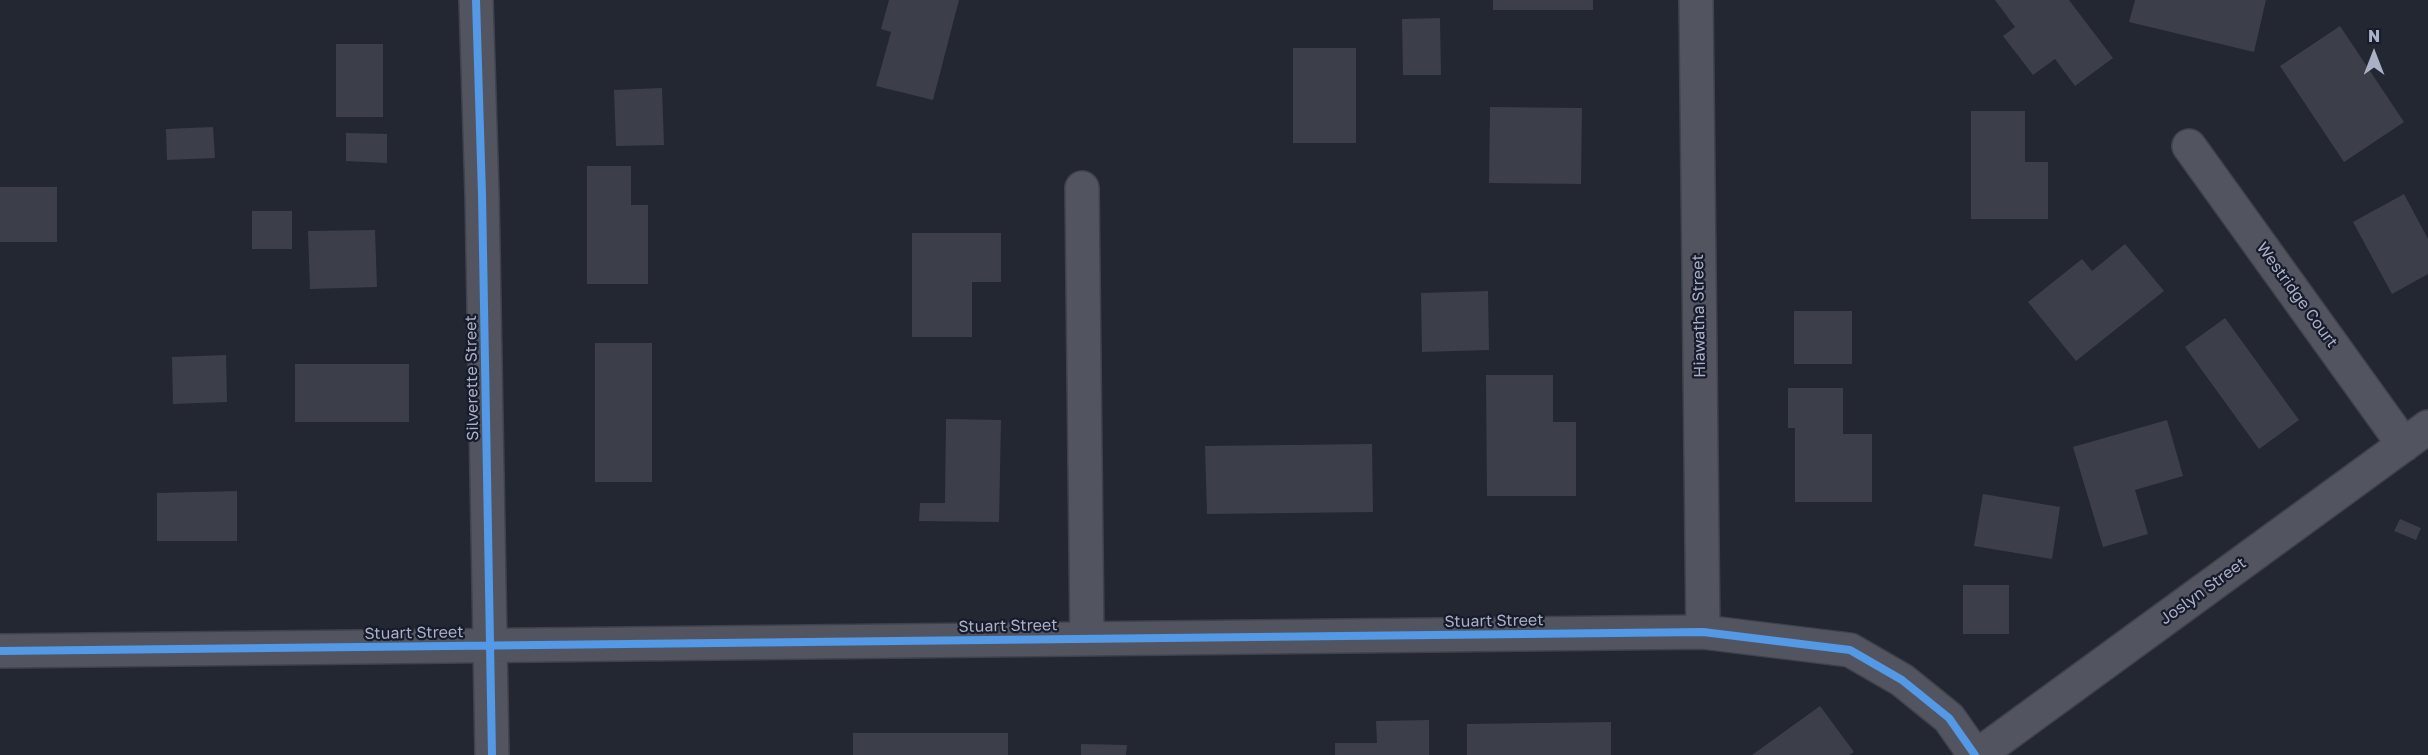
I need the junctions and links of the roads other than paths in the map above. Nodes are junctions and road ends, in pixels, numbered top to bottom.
1 (476, 0) edge
2 (1696, 0) edge
3 (2189, 146) dead end
4 (1082, 188) dead end
5 (2416, 436) edge
6 (1703, 632) junction
7 (1087, 639) junction
8 (489, 646) junction
9 (0, 651) edge
10 (492, 755) edge
11 (1976, 755) edge

1 - 8 street, Silverette Street
2 - 6 street, Hiawatha Street
3 - 5 street, Westridge Court
4 - 7 street
5 - 11 street, Joslyn Street
6 - 7 street, Stuart Street
6 - 11 street, Stuart Street
7 - 8 street, Stuart Street
8 - 9 street, Stuart Street
8 - 10 street, Silverette Street

